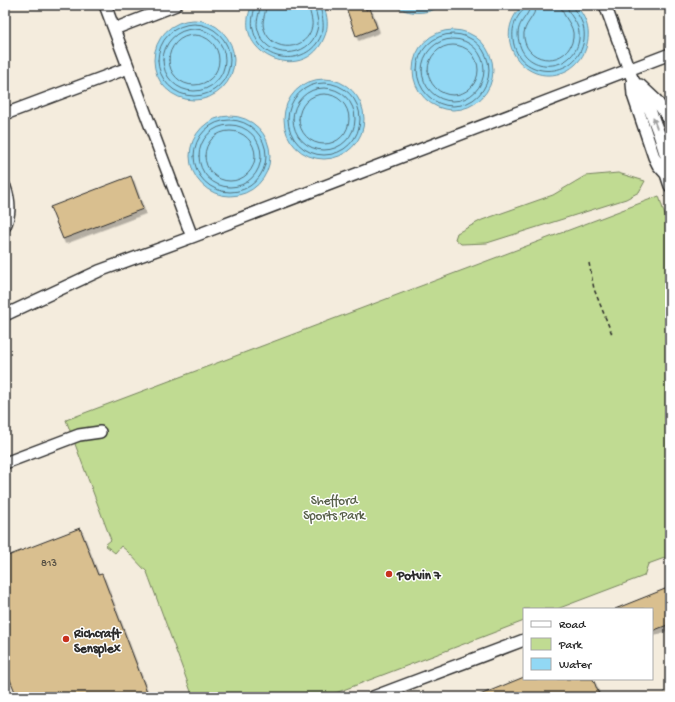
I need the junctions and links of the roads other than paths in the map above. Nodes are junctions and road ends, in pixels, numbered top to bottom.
1 (104, 5) edge
2 (176, 5) edge
3 (605, 5) edge
4 (114, 29) junction
5 (670, 54) edge
6 (128, 68) junction
7 (630, 74) junction
8 (5, 114) edge
9 (670, 121) edge
10 (670, 163) edge
11 (666, 174) junction
12 (670, 186) edge
13 (5, 187) edge
14 (5, 226) edge
15 (192, 237) junction
16 (5, 315) edge
17 (100, 432) dead end
18 (5, 464) edge
19 (523, 640) edge
20 (373, 697) edge

1 - 4 street
2 - 4 street
3 - 7 street
4 - 6 street
5 - 7 street
6 - 8 street
6 - 15 street
7 - 9 street
7 - 11 street
7 - 15 street
10 - 11 street
11 - 12 street
13 - 14 street
15 - 16 street
17 - 18 street
19 - 20 street

